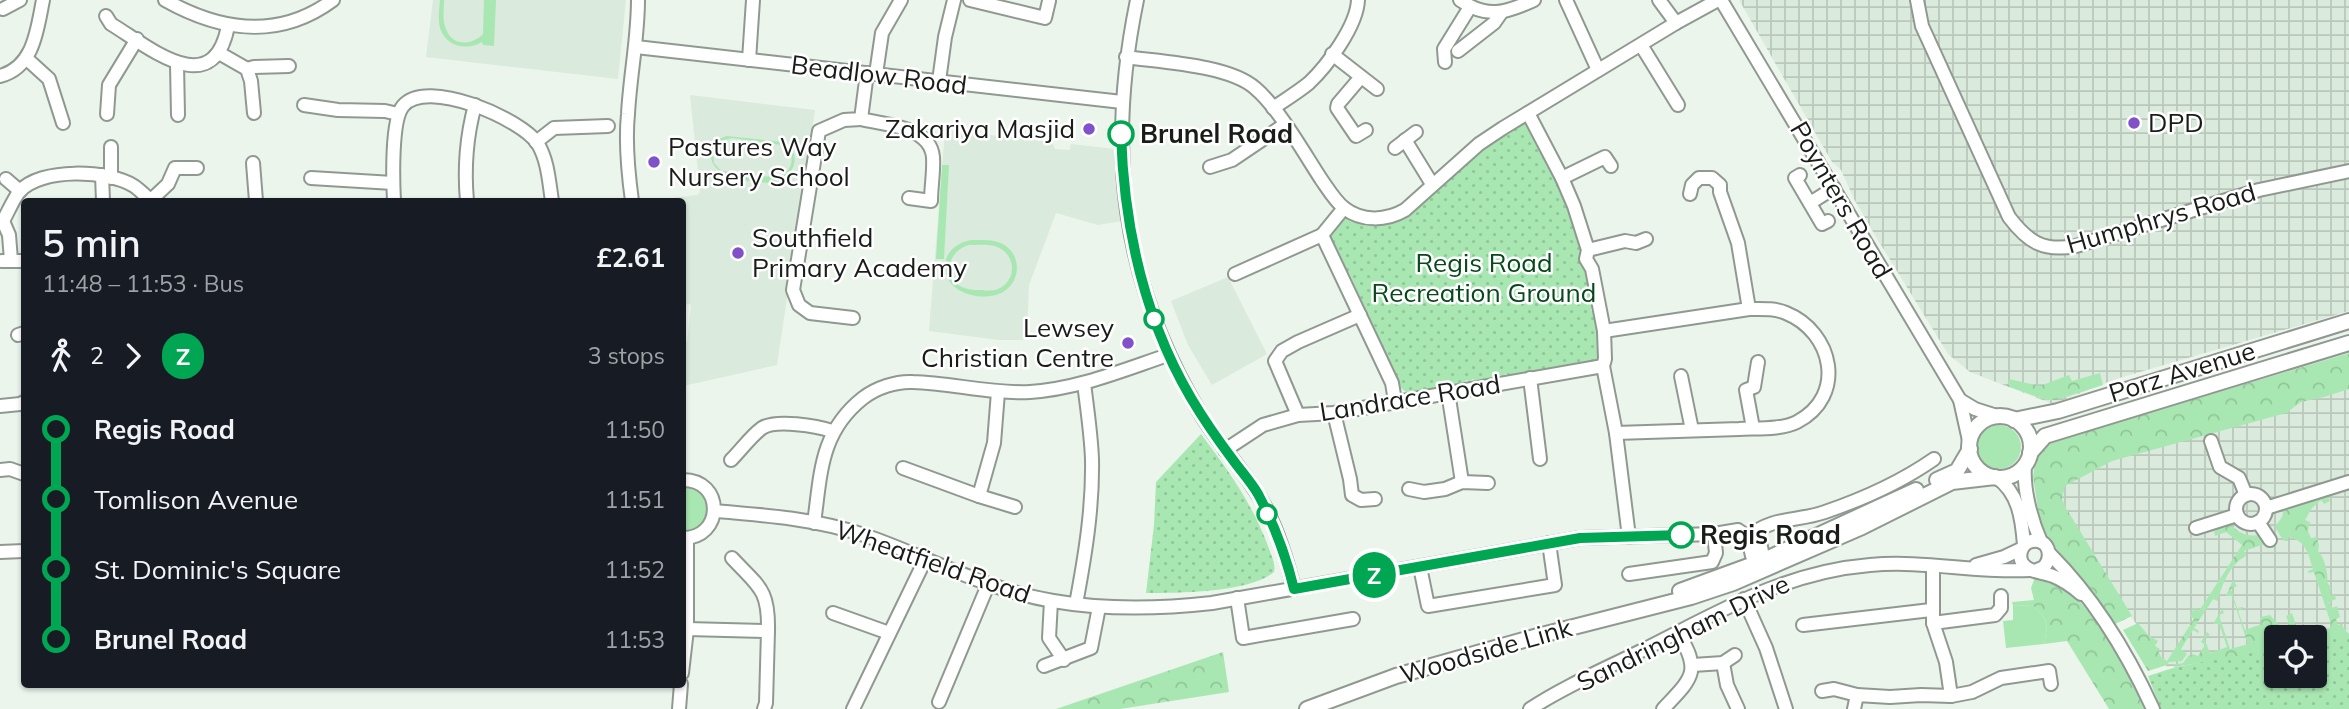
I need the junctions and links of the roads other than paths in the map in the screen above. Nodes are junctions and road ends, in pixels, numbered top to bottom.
1 (20, 0) edge
2 (43, 0) edge
3 (165, 0) edge
4 (333, 0) edge
5 (638, 0) edge
6 (752, 0) edge
7 (901, 0) edge
8 (954, 0) edge
9 (970, 0) edge
10 (1137, 0) edge
11 (1357, 0) edge
12 (1534, 0) edge
13 (1566, 0) edge
14 (1659, 0) edge
15 (1720, 0) edge
16 (1917, 0) edge
17 (1049, 1) edge
18 (1465, 4) edge
19 (3, 11) edge
20 (1501, 13) junction
21 (106, 16) dead end
22 (1676, 23) junction
23 (228, 26) junction
24 (136, 39) junction
25 (1641, 45) junction
26 (636, 47) junction
27 (1458, 51) dead end
28 (219, 53) junction
29 (1332, 54) junction
30 (1126, 57) junction
31 (27, 59) junction
32 (749, 60) junction
33 (1445, 62) dead end
34 (177, 64) junction
35 (289, 66) dead end
36 (247, 69) junction
37 (1598, 70) junction
38 (872, 74) junction
39 (0, 76) edge
40 (1361, 77) junction
41 (939, 81) junction
42 (1377, 89) dead end
43 (1122, 102) junction
44 (304, 105) dead end
45 (475, 105) junction
46 (1678, 106) dead end
47 (1273, 108) junction
48 (254, 113) dead end
49 (1528, 113) junction
50 (107, 114) dead end
51 (398, 114) junction
52 (178, 115) dead end
53 (861, 119) junction
54 (63, 123) dead end
55 (1284, 125) junction
56 (608, 126) dead end
57 (1366, 130) dead end
58 (1405, 140) dead end
59 (536, 142) junction
60 (111, 148) dead end
61 (253, 163) dead end
62 (1611, 166) dead end
63 (197, 167) dead end
64 (1210, 167) dead end
65 (2349, 171) edge
66 (1800, 175) dead end
67 (107, 176) junction
68 (311, 178) dead end
69 (1562, 178) junction
70 (6, 179) dead end
71 (393, 183) junction
72 (1432, 184) junction
73 (1834, 188) junction
74 (20, 191) junction
75 (1690, 194) dead end
76 (103, 198) edge
77 (148, 198) edge
78 (154, 198) edge
79 (256, 198) edge
80 (394, 198) edge
81 (467, 198) edge
82 (551, 198) edge
83 (632, 198) edge
84 (909, 198) dead end
85 (1810, 203) junction
86 (1344, 208) junction
87 (2, 221) edge
88 (1828, 221) dead end
89 (1322, 235) junction
90 (1646, 239) dead end
91 (1588, 250) junction
92 (11, 261) dead end
93 (1235, 274) dead end
94 (1749, 309) junction
95 (1360, 315) junction
96 (853, 318) dead end
97 (2349, 321) edge
98 (1604, 331) junction
99 (2349, 343) edge
100 (1168, 355) junction
101 (1758, 362) dead end
102 (1603, 366) junction
103 (1681, 376) dead end
104 (1530, 379) junction
105 (1084, 383) junction
106 (998, 392) junction
107 (1448, 393) junction
108 (1960, 400) junction
109 (1395, 401) junction
110 (21, 404) edge
111 (0, 406) edge
112 (1334, 413) junction
113 (1298, 415) junction
114 (1997, 416) junction
115 (2014, 420) junction
116 (1754, 428) junction
117 (1692, 430) junction
118 (832, 431) junction
119 (1616, 433) junction
120 (2211, 441) dead end
121 (1970, 447) junction
122 (1225, 450) junction
123 (1540, 459) dead end
124 (1934, 459) dead end
125 (2028, 459) junction
126 (731, 460) dead end
127 (903, 468) dead end
128 (0, 470) edge
129 (21, 473) edge
130 (1996, 477) junction
131 (686, 481) edge
132 (1462, 482) junction
133 (2349, 482) edge
134 (1488, 483) dead end
135 (1409, 489) dead end
136 (2246, 495) junction
137 (979, 496) junction
138 (1375, 499) dead end
139 (1015, 507) dead end
140 (2266, 508) junction
141 (715, 511) junction
142 (2237, 515) junction
143 (2258, 522) junction
144 (814, 523) junction
145 (2196, 528) dead end
146 (1714, 534) junction
147 (1629, 537) junction
148 (1748, 537) junction
149 (686, 538) edge
150 (2270, 540) dead end
151 (2041, 542) junction
152 (1549, 543) junction
153 (2023, 547) junction
154 (21, 551) edge
155 (0, 552) edge
156 (2050, 554) junction
157 (732, 558) dead end
158 (925, 560) junction
159 (1764, 565) junction
160 (1933, 566) junction
161 (1420, 567) junction
162 (1966, 568) junction
163 (2032, 570) junction
164 (1629, 574) dead end
165 (686, 584) edge
166 (988, 585) junction
167 (1294, 589) junction
168 (2001, 596) dead end
169 (1237, 598) junction
170 (1744, 599) junction
171 (1051, 601) junction
172 (1076, 604) junction
173 (1099, 607) junction
174 (2096, 608) junction
175 (833, 613) dead end
176 (1932, 616) junction
177 (1353, 620) dead end
178 (1803, 625) dead end
179 (687, 629) junction
180 (768, 631) junction
181 (889, 633) junction
182 (1678, 633) junction
183 (686, 638) edge
184 (1735, 655) dead end
185 (1064, 660) junction
186 (1723, 663) junction
187 (1693, 665) junction
188 (1044, 666) dead end
189 (2050, 684) dead end
190 (681, 688) edge
191 (1822, 691) dead end
192 (1857, 695) junction
193 (1951, 696) junction
194 (939, 702) dead end
195 (679, 709) edge
196 (764, 709) edge
197 (853, 709) edge
198 (1307, 709) edge
199 (1530, 709) edge
200 (1663, 709) edge
201 (1738, 709) edge
202 (1786, 709) edge
203 (1854, 709) edge
204 (2153, 709) edge

1 - 19 street
2 - 31 street
3 - 23 street
4 - 23 street
5 - 26 street
6 - 32 street
7 - 38 street
8 - 41 street
9 - 17 street
10 - 30 street
11 - 29 street
12 - 20 street
13 - 37 street
14 - 22 street
15 - 22 street
15 - 73 street, Poynters Road
16 - 65 street, Humphrys Road
18 - 20 street
18 - 33 street
20 - 27 street
21 - 24 street
22 - 25 street
23 - 28 street
24 - 34 street
24 - 50 street
25 - 37 street
25 - 46 street
26 - 32 street, Beadlow Road
26 - 83 street
28 - 34 street
28 - 36 street
29 - 40 street
29 - 47 street
30 - 43 street
30 - 47 street
31 - 39 street
31 - 54 street
32 - 38 street, Beadlow Road
34 - 52 street
35 - 36 street
36 - 48 street
37 - 49 street
38 - 41 street, Beadlow Road
38 - 53 street
40 - 42 street
40 - 57 street
41 - 43 street, Beadlow Road
43 - 100 street
44 - 51 street
45 - 51 street
45 - 59 street
45 - 81 street
47 - 55 street
49 - 69 street
49 - 72 street
51 - 71 street
53 - 84 street
53 - 96 street
55 - 64 street
55 - 86 street
56 - 59 street
58 - 72 street
59 - 82 street
60 - 67 street
61 - 79 street
62 - 69 street
63 - 78 street
66 - 85 street
67 - 74 street
67 - 76 street
67 - 77 street
68 - 71 street
69 - 91 street
70 - 74 street
71 - 80 street
72 - 86 street
73 - 85 street
73 - 108 street, Poynters Road
74 - 87 street
75 - 94 street
85 - 88 street
86 - 89 street
87 - 92 street
89 - 93 street
89 - 95 street
90 - 91 street
91 - 98 street
94 - 98 street
94 - 116 street
95 - 109 street
95 - 113 street
97 - 115 main road, Porz Avenue
98 - 102 street
99 - 125 main road, Porz Avenue
100 - 105 street
100 - 122 street
101 - 116 street
102 - 104 street, Landrace Road
102 - 119 street
103 - 117 street
104 - 107 street, Landrace Road
104 - 123 street
105 - 106 street
105 - 172 street
106 - 118 street
106 - 137 street
107 - 109 street, Landrace Road
107 - 132 street
108 - 114 street
108 - 121 street, Poynters Road
109 - 112 street, Landrace Road
110 - 111 street
112 - 113 street, Landrace Road
112 - 138 street
113 - 122 street, Landrace Road
114 - 115 main road
114 - 121 main road
115 - 125 main road
116 - 117 street
117 - 119 street
118 - 126 street
118 - 144 street
119 - 147 street
120 - 136 street
121 - 130 main road
121 - 159 main road, Woodside Link
122 - 167 street
124 - 148 street
125 - 130 main road
125 - 151 street
127 - 137 street
128 - 129 street
130 - 153 street
130 - 159 main road, Woodside Link
131 - 141 street
132 - 134 street
132 - 135 street
133 - 140 street
136 - 140 street
136 - 142 street
137 - 139 street
140 - 143 street
141 - 144 street, Wheatfield Road
141 - 149 street
142 - 143 street
142 - 145 street
143 - 150 street
144 - 158 street, Wheatfield Road
146 - 147 street, Wheatfield Road
146 - 148 street, Wheatfield Road
146 - 164 street
147 - 152 street, Wheatfield Road
148 - 159 street
151 - 153 street
151 - 156 street
152 - 161 street, Wheatfield Road
152 - 161 street
153 - 162 street, Sandringham Drive
153 - 163 street
154 - 155 street
156 - 163 street
156 - 174 street
157 - 180 street
158 - 166 street, Wheatfield Road
158 - 181 street
159 - 198 main road, Woodside Link
160 - 162 street, Sandringham Drive
160 - 170 street, Sandringham Drive
160 - 176 street
161 - 167 street, Wheatfield Road
162 - 163 street, Sandringham Drive
163 - 174 street
165 - 179 street
166 - 171 street, Wheatfield Road
166 - 194 street
167 - 169 street, Wheatfield Road
168 - 176 street
169 - 173 street, Wheatfield Road
169 - 177 street
170 - 182 street, Sandringham Drive
170 - 202 street
171 - 172 street, Wheatfield Road
171 - 185 street
172 - 173 street, Wheatfield Road
173 - 185 street
174 - 204 street
175 - 181 street
176 - 178 street
176 - 193 street
179 - 180 street
179 - 183 street
180 - 196 street
181 - 197 street
182 - 187 street
182 - 199 street, Sandringham Drive
184 - 186 street
185 - 188 street
186 - 187 street
186 - 201 street
187 - 200 street
189 - 193 street
190 - 195 street
191 - 192 street
192 - 193 street
192 - 203 street

